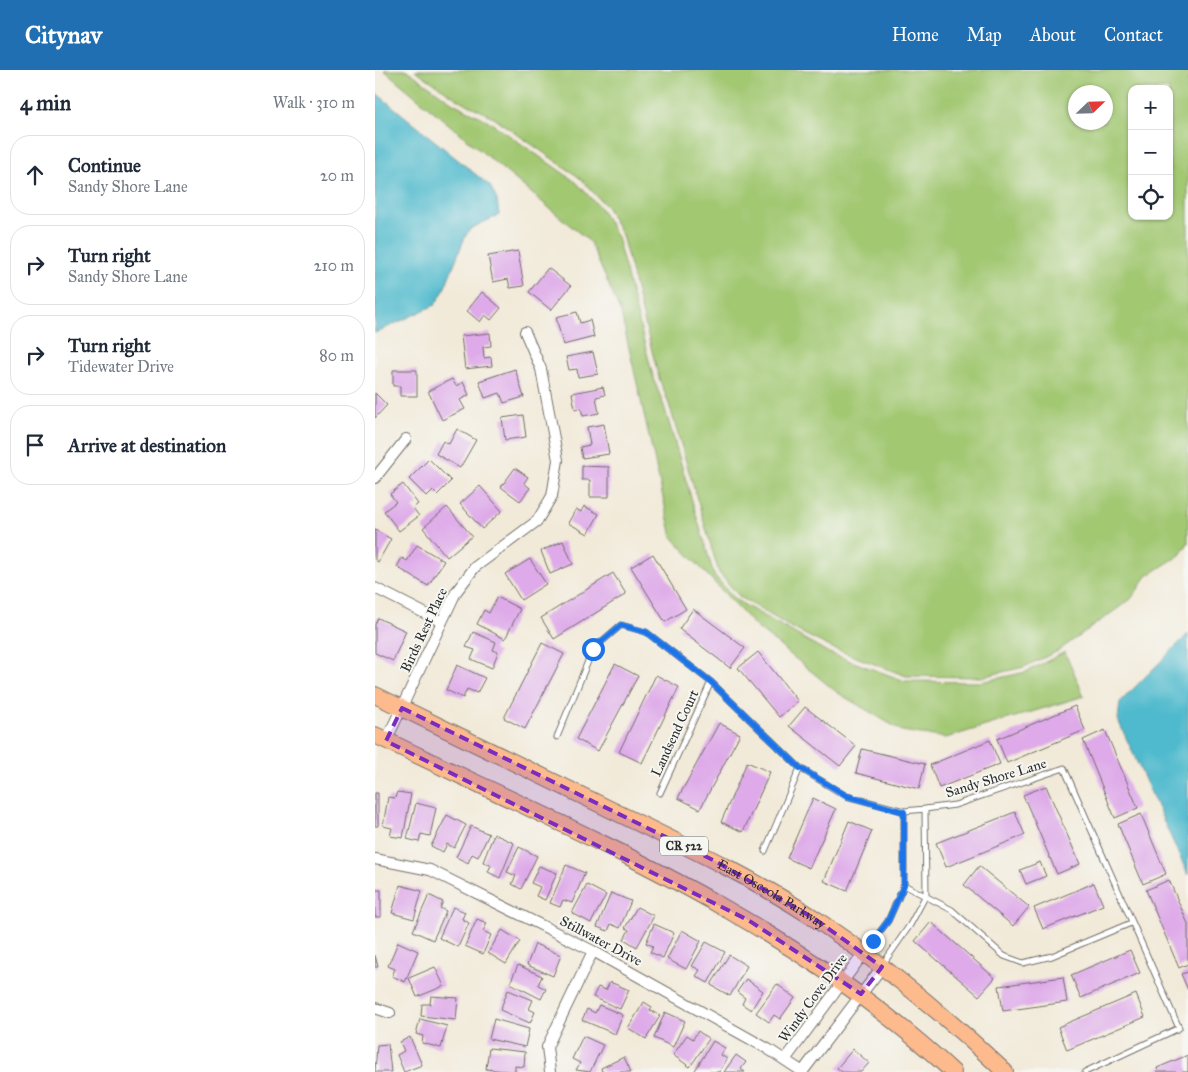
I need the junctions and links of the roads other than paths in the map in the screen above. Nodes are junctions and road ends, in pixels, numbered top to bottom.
1 (525, 332) dead end
2 (406, 439) dead end
3 (375, 478) edge
4 (375, 588) edge
5 (442, 622) junction
6 (711, 682) junction
7 (375, 695) edge
8 (402, 708) junction
9 (557, 737) dead end
10 (381, 738) edge
11 (800, 768) junction
12 (659, 793) dead end
13 (925, 809) junction
14 (904, 812) junction
15 (765, 851) dead end
16 (375, 859) edge
17 (904, 885) junction
18 (926, 895) junction
19 (1131, 923) junction
20 (593, 951) junction
21 (864, 953) junction
22 (882, 966) junction
23 (842, 981) junction
24 (861, 994) junction
25 (375, 1008) edge
26 (390, 1013) dead end
27 (785, 1060) junction
28 (550, 1072) edge
29 (803, 1072) edge
30 (953, 1072) edge
31 (1005, 1072) edge
32 (1085, 1072) edge

1 - 5 street, Birds Rest Place
2 - 3 street
4 - 5 street
5 - 8 street, Birds Rest Place
6 - 9 lane, Sandy Shore Lane
6 - 11 lane, Sandy Shore Lane
6 - 12 lane, Landsend Court
7 - 8 main road, East Osceola Parkway / CR 522
8 - 10 street, Birds Rest Place
8 - 21 main road, East Osceola Parkway / CR 522
10 - 23 main road, CR 522
11 - 14 lane, Sandy Shore Lane
11 - 15 lane
13 - 14 lane, Sandy Shore Lane
13 - 18 lane
13 - 19 lane, Sandy Shore Lane
14 - 17 lane
16 - 20 street, Stillwater Drive
17 - 18 lane
17 - 21 lane
18 - 19 lane
18 - 22 lane
19 - 32 lane, Sandy Shore Lane
20 - 27 street, Stillwater Drive
20 - 28 street
21 - 22 main road, East Osceola Parkway / CR 522
21 - 23 street, Windy Cove Drive
22 - 24 street
22 - 31 main road, East Osceola Parkway / CR 522
23 - 24 main road, CR 522
23 - 27 street, Windy Cove Drive
24 - 29 street
24 - 30 main road, CR 522
25 - 26 street
27 - 29 street, Stillwater Drive

